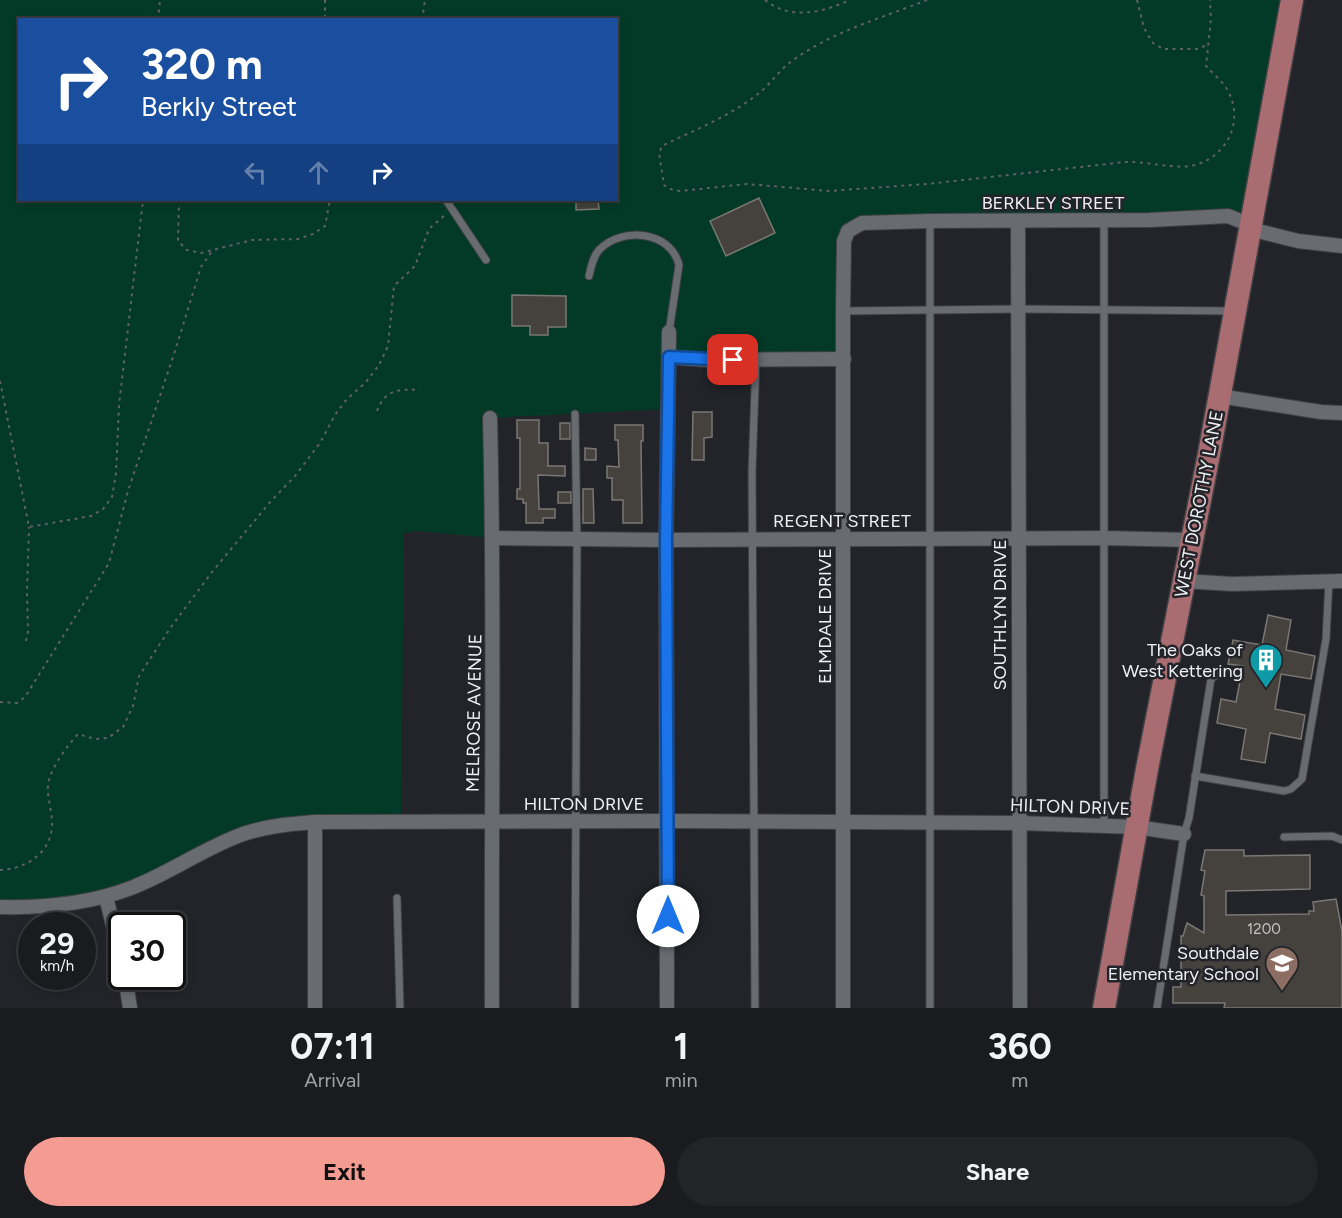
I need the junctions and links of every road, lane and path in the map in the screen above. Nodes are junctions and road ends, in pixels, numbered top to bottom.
1 (160, 0) edge
2 (325, 0) edge
3 (425, 0) edge
4 (765, 0) edge
5 (850, 0) edge
6 (927, 0) edge
7 (1137, 0) edge
8 (1210, 0) edge
9 (1292, 0) edge
10 (158, 18) edge
11 (326, 18) edge
12 (422, 18) edge
13 (1207, 45) junction
14 (144, 201) edge
15 (179, 201) edge
16 (330, 201) edge
17 (447, 201) edge
18 (453, 209) junction
19 (1104, 220) junction
20 (930, 221) junction
21 (1018, 222) junction
22 (852, 227) joint
23 (1250, 229) junction
24 (1342, 246) edge
25 (212, 250) junction
26 (486, 260) dead end
27 (589, 276) dead end
28 (1018, 309) junction
29 (1104, 309) junction
30 (930, 310) junction
31 (843, 311) junction
32 (1235, 312) junction
33 (669, 332) joint
34 (669, 357) junction
35 (844, 359) junction
36 (756, 360) junction
37 (0, 381) edge
38 (420, 390) dead end
39 (1219, 396) junction
40 (377, 411) dead end
41 (1342, 413) edge
42 (575, 414) dead end
43 (490, 418) dead end
44 (29, 527) junction
45 (493, 538) junction
46 (844, 538) junction
47 (1104, 538) junction
48 (754, 539) junction
49 (930, 539) junction
50 (1018, 539) junction
51 (577, 540) junction
52 (666, 540) junction
53 (1191, 540) junction
54 (1184, 581) junction
55 (1335, 581) edge
56 (26, 641) dead end
57 (1218, 674) dead end
58 (0, 702) edge
59 (1195, 776) junction
60 (667, 821) junction
61 (842, 821) junction
62 (315, 822) junction
63 (491, 822) junction
64 (576, 822) junction
65 (754, 822) junction
66 (929, 823) junction
67 (1018, 823) junction
68 (1104, 826) junction
69 (1136, 827) junction
70 (1184, 834) junction
71 (1284, 837) dead end
72 (1342, 840) edge
73 (0, 870) edge
74 (106, 897) junction
75 (397, 898) dead end
76 (0, 907) edge
77 (110, 912) edge
78 (127, 990) edge
79 (130, 1008) edge
80 (315, 1008) edge
81 (400, 1008) edge
82 (492, 1008) edge
83 (575, 1008) edge
84 (668, 1008) edge
85 (755, 1008) edge
86 (843, 1008) edge
87 (930, 1008) edge
88 (1020, 1008) edge
89 (1104, 1008) edge
90 (1156, 1008) edge

1 - 10 path
2 - 11 path
3 - 12 path
4 - 5 path
6 - 13 path
7 - 13 path
8 - 13 path
9 - 23 main road, WEST DOROTHY LANE
14 - 44 path
15 - 25 path
16 - 25 path
17 - 18 lane
18 - 26 lane
18 - 73 path
19 - 21 street, BERKLEY STREET
19 - 23 street, BERKLEY STREET
19 - 29 lane
20 - 21 street, BERKLEY STREET
20 - 22 street, BERKLEY STREET
20 - 30 lane
21 - 28 street, SOUTHLYN DRIVE
22 - 31 street, ELMDALE DRIVE
23 - 24 street, BERKLEY STREET
23 - 32 main road, WEST DOROTHY LANE
25 - 58 path
27 - 33 lane
28 - 29 lane
28 - 30 lane
28 - 50 street, SOUTHLYN DRIVE
29 - 32 lane
29 - 47 lane
30 - 31 lane
30 - 49 lane
31 - 35 street, ELMDALE DRIVE
32 - 39 main road, WEST DOROTHY LANE
33 - 34 street
34 - 36 street
34 - 52 street
35 - 36 street
35 - 46 street, ELMDALE DRIVE
36 - 48 lane
37 - 44 path
38 - 40 path
39 - 41 street
39 - 53 main road, WEST DOROTHY LANE
42 - 51 lane
43 - 45 street, MELROSE AVENUE
44 - 56 path
45 - 51 street, REGENT STREET
45 - 63 street, MELROSE AVENUE
46 - 48 street, REGENT STREET
46 - 49 street, REGENT STREET
46 - 61 street, ELMDALE DRIVE
47 - 50 street, REGENT STREET
47 - 53 street, REGENT STREET
47 - 68 lane
48 - 52 street, REGENT STREET
48 - 65 lane
49 - 50 street, REGENT STREET
49 - 66 lane
50 - 67 street, SOUTHLYN DRIVE
51 - 52 street, REGENT STREET
51 - 64 lane
52 - 60 street
53 - 54 main road, WEST DOROTHY LANE
54 - 55 street
54 - 69 main road, WEST DOROTHY LANE
55 - 59 lane
57 - 59 lane
59 - 70 lane
60 - 64 street, HILTON DRIVE
60 - 65 street, HILTON DRIVE
60 - 84 street
61 - 65 street, HILTON DRIVE
61 - 66 street, HILTON DRIVE
61 - 86 street, ELMDALE DRIVE
62 - 63 street, HILTON DRIVE
62 - 74 street, HILTON DRIVE
62 - 80 street
63 - 64 street, HILTON DRIVE
63 - 82 street, MELROSE AVENUE
64 - 83 lane
65 - 85 lane
66 - 67 street, HILTON DRIVE
66 - 87 lane
67 - 68 street, HILTON DRIVE
67 - 88 street, SOUTHLYN DRIVE
68 - 69 street, HILTON DRIVE
69 - 70 street, HILTON DRIVE
69 - 89 main road, WEST DOROTHY LANE
70 - 90 lane
71 - 72 lane
74 - 76 street, HILTON DRIVE
74 - 77 street
75 - 81 lane
78 - 79 street

